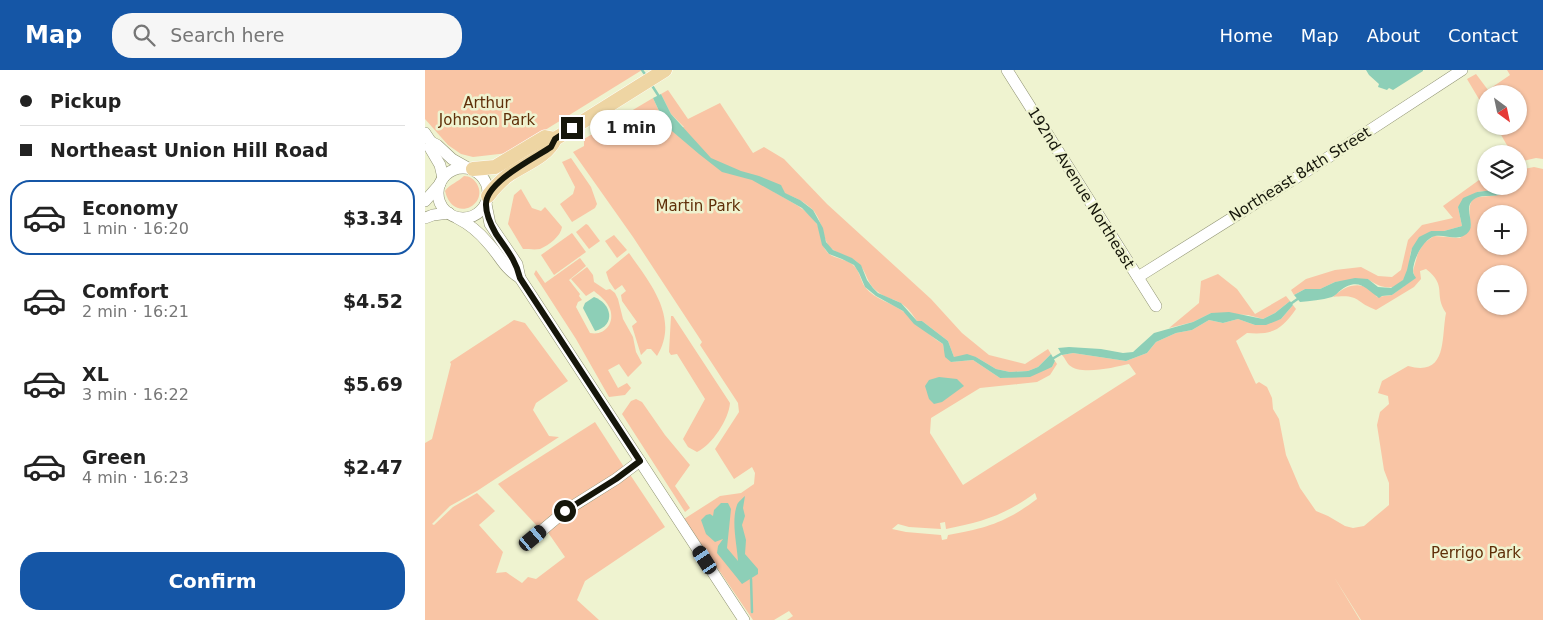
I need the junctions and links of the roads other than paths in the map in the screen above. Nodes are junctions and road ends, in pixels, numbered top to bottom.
1 (665, 70) edge
2 (1007, 70) edge
3 (1462, 70) edge
4 (428, 138) edge
5 (555, 139) junction
6 (471, 169) junction
7 (441, 181) junction
8 (487, 200) junction
9 (425, 201) edge
10 (452, 215) junction
11 (425, 218) edge
12 (1137, 277) junction
13 (520, 278) junction
14 (1156, 306) dead end
15 (640, 461) junction
16 (533, 538) dead end
17 (744, 620) edge

1 - 5 main road
2 - 12 street, 192nd Avenue Northeast
3 - 12 street, Northeast 84th Street
4 - 6 street
4 - 7 street
5 - 6 main road
5 - 8 main road
6 - 7 street
6 - 8 street
7 - 9 street
7 - 10 street
8 - 10 street
8 - 13 street
10 - 11 street
10 - 13 street
12 - 14 street, 192nd Avenue Northeast
13 - 15 street
15 - 16 street
15 - 17 street

